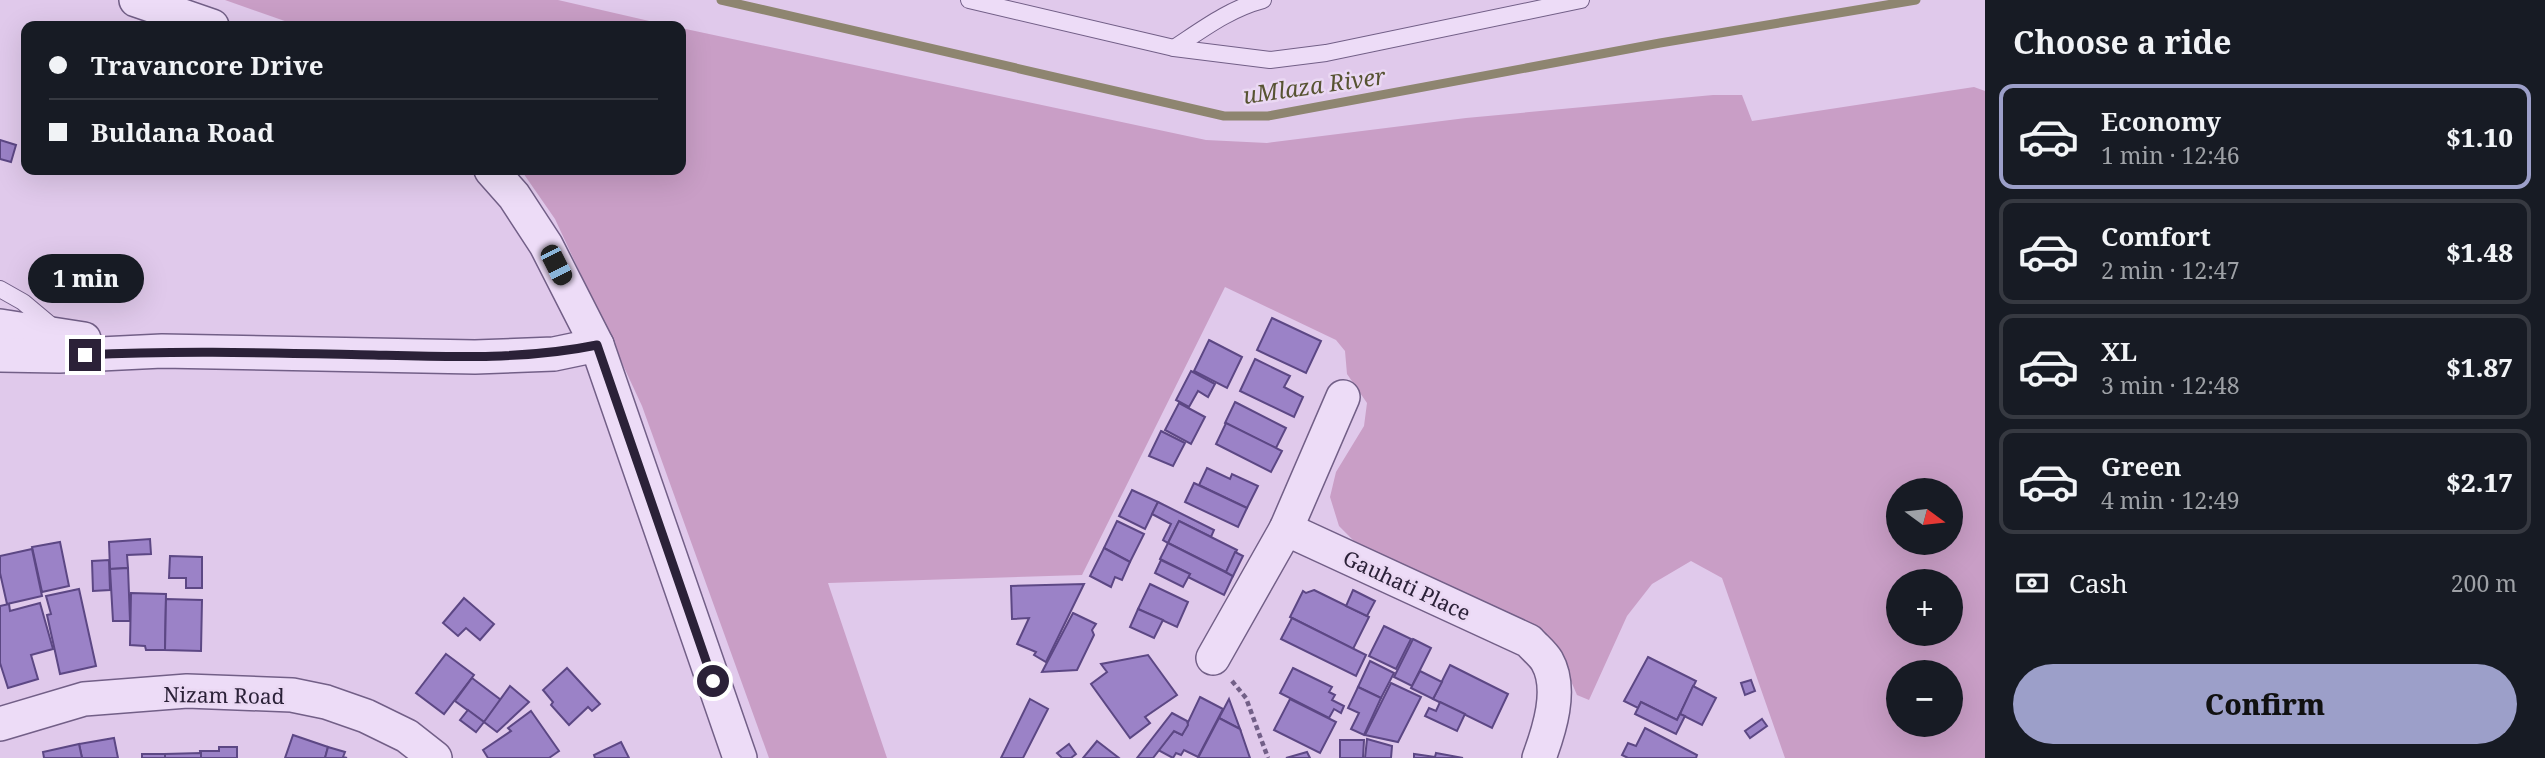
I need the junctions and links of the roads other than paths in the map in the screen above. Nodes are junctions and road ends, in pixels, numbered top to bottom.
1 (136, 0) edge
2 (969, 0) edge
3 (1263, 0) edge
4 (1581, 0) edge
5 (1532, 5) edge
6 (197, 21) edge
7 (1174, 48) junction
8 (495, 175) edge
9 (0, 289) edge
10 (0, 326) edge
11 (63, 336) junction
12 (597, 345) junction
13 (162, 351) junction
14 (0, 355) edge
15 (1343, 397) dead end
16 (1286, 528) junction
17 (1213, 658) road end
18 (0, 724) edge
19 (435, 758) edge
20 (740, 758) edge
21 (1539, 758) edge

1 - 6 street
2 - 7 lane
3 - 7 lane
4 - 5 lane
5 - 7 lane
8 - 12 street
9 - 11 lane
10 - 11 street
11 - 13 street
12 - 13 street
12 - 20 street
13 - 14 street
15 - 16 street
16 - 17 street
16 - 21 street, Gauhati Place
18 - 19 street, Nizam Road

